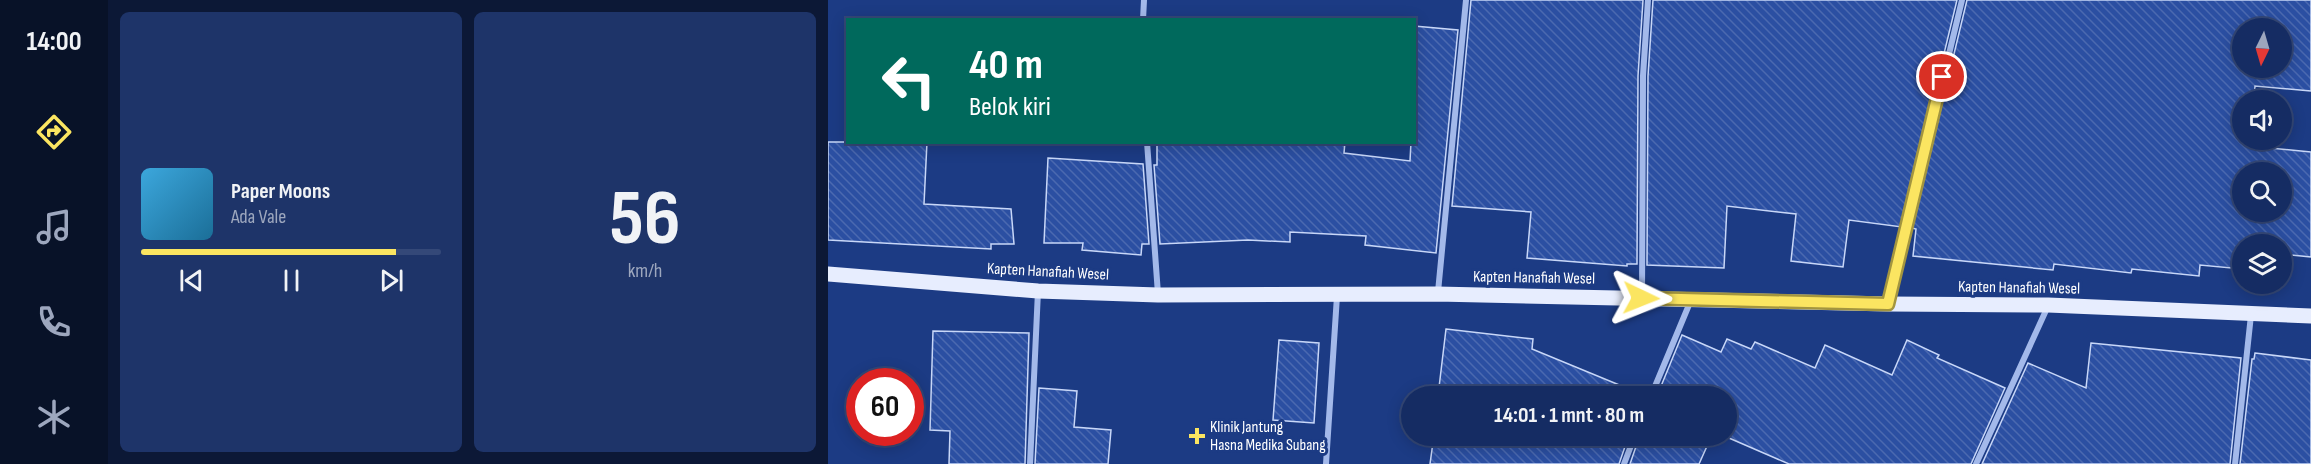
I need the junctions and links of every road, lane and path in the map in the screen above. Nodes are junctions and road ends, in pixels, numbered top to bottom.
1 (1144, 0) edge
2 (1466, 0) edge
3 (1648, 0) edge
4 (1962, 0) edge
5 (1143, 18) edge
6 (1147, 144) edge
7 (828, 274) edge
8 (1038, 291) junction
9 (1437, 294) junction
10 (1158, 295) junction
11 (1337, 296) junction
12 (1641, 298) junction
13 (1691, 300) junction
14 (1888, 304) junction
15 (2048, 305) junction
16 (2252, 313) junction
17 (2311, 316) edge
18 (1656, 386) edge
19 (1631, 446) edge
20 (1030, 464) edge
21 (1326, 464) edge
22 (1624, 464) edge
23 (1976, 464) edge
24 (2235, 464) edge

1 - 5 street
2 - 9 street
3 - 12 street
4 - 14 street
6 - 10 street
7 - 8 main road, Kapten Hanafiah Wesel
8 - 10 main road, Kapten Hanafiah Wesel
8 - 20 street
9 - 11 main road, Kapten Hanafiah Wesel
9 - 12 main road, Kapten Hanafiah Wesel
10 - 11 main road, Kapten Hanafiah Wesel
11 - 21 street
12 - 13 main road, Kapten Hanafiah Wesel
13 - 14 main road, Kapten Hanafiah Wesel
13 - 18 street
14 - 15 main road, Kapten Hanafiah Wesel
15 - 16 main road, Kapten Hanafiah Wesel
15 - 23 street
16 - 17 main road, Kapten Hanafiah Wesel
16 - 24 street
19 - 22 street

